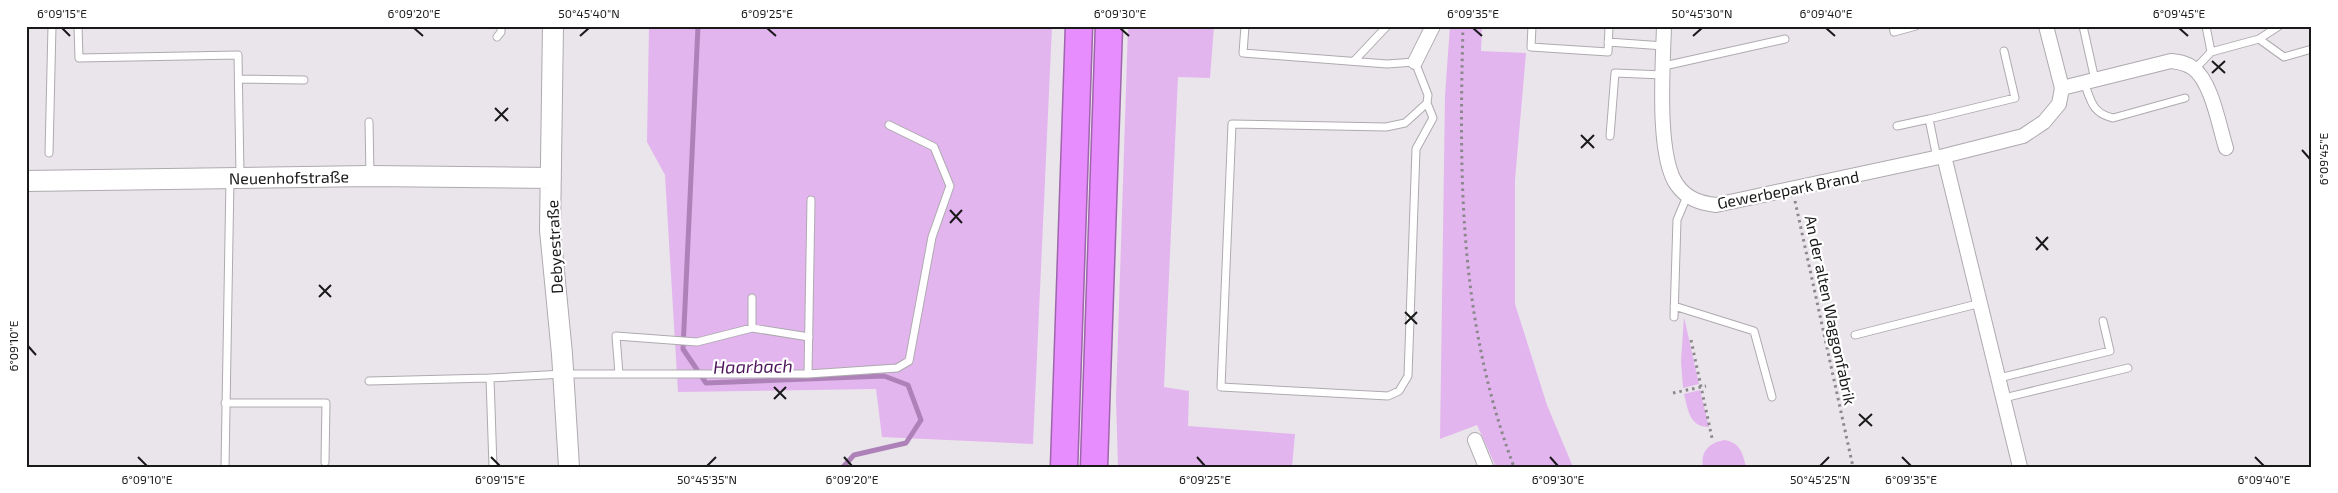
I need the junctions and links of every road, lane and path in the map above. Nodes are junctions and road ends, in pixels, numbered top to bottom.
1 (52, 26) edge
2 (78, 26) edge
3 (501, 26) edge
4 (553, 26) edge
5 (1079, 26) edge
6 (1109, 26) edge
7 (1245, 26) edge
8 (1387, 26) edge
9 (1433, 26) edge
10 (1463, 26) edge
11 (1532, 26) edge
12 (1609, 26) edge
13 (1664, 26) edge
14 (1893, 26) edge
15 (1916, 26) edge
16 (2046, 26) edge
17 (2083, 26) edge
18 (2206, 26) edge
19 (2279, 26) edge
20 (497, 37) dead end
21 (1785, 39) dead end
22 (2259, 39) junction
23 (1608, 42) junction
24 (1664, 46) junction
25 (2312, 49) edge
26 (2004, 51) dead end
27 (2211, 52) junction
28 (1354, 61) junction
29 (1415, 62) junction
30 (2194, 69) junction
31 (1664, 70) junction
32 (239, 79) junction
33 (304, 80) dead end
34 (2090, 81) junction
35 (2062, 88) junction
36 (2185, 98) dead end
37 (1427, 103) junction
38 (1929, 119) junction
39 (369, 122) dead end
40 (889, 125) dead end
41 (1897, 126) dead end
42 (1610, 136) dead end
43 (2226, 148) dead end
44 (49, 152) dead end
45 (1941, 157) junction
46 (370, 176) junction
47 (235, 178) junction
48 (551, 178) junction
49 (26, 181) edge
50 (1792, 188) junction
51 (1687, 196) junction
52 (811, 200) dead end
53 (752, 298) dead end
54 (1981, 303) junction
55 (1674, 306) junction
56 (1674, 316) dead end
57 (2103, 321) dead end
58 (752, 328) junction
59 (1855, 334) dead end
60 (809, 337) junction
61 (1691, 340) dead end
62 (2128, 368) dead end
63 (564, 374) junction
64 (619, 374) junction
65 (808, 374) junction
66 (490, 378) junction
67 (1999, 378) junction
68 (369, 381) dead end
69 (1706, 386) dead end
70 (1701, 387) junction
71 (1674, 393) dead end
72 (1772, 397) dead end
73 (2004, 398) junction
74 (225, 403) junction
75 (1712, 438) dead end
76 (1475, 440) dead end
77 (325, 462) dead end
78 (225, 467) edge
79 (493, 467) edge
80 (569, 467) edge
81 (1064, 467) edge
82 (1094, 467) edge
83 (1486, 467) edge
84 (1514, 467) edge
85 (1853, 467) edge
86 (2020, 467) edge

1 - 44 lane
2 - 32 lane
3 - 20 lane
4 - 48 street, Debyestraße
5 - 81 highway
6 - 82 highway
7 - 28 lane
8 - 28 lane
9 - 29 street
10 - 84 path
11 - 23 lane
12 - 23 lane
13 - 24 street
14 - 15 lane
16 - 35 street
17 - 34 lane
18 - 27 lane
19 - 22 lane
21 - 31 lane
22 - 25 lane
22 - 27 lane
23 - 24 lane
24 - 31 street
26 - 38 lane
27 - 30 lane
28 - 29 lane
29 - 37 lane
30 - 34 street
30 - 43 street
31 - 42 lane
31 - 51 street
32 - 33 lane
32 - 47 lane
34 - 35 street
34 - 36 lane
35 - 45 street, Gewerbepark Brand
37 - 37 lane
38 - 41 lane
38 - 45 lane
39 - 46 lane
40 - 65 lane
45 - 50 street, Gewerbepark Brand
45 - 54 street
46 - 47 street, Neuenhofstraße
46 - 48 street, Neuenhofstraße
47 - 49 street, Neuenhofstraße
47 - 74 lane
48 - 63 street, Debyestraße
50 - 51 street, Gewerbepark Brand
50 - 85 path, An der alten Waggonfabrik
51 - 55 lane
52 - 60 lane
53 - 58 lane
54 - 59 lane
54 - 67 street
55 - 56 lane
55 - 72 lane
57 - 67 lane
58 - 60 lane
58 - 64 lane
60 - 65 lane
61 - 70 path
62 - 73 lane
63 - 64 lane
63 - 66 lane
63 - 80 street, Debyestraße
64 - 65 lane
66 - 68 lane
66 - 79 lane
67 - 73 street
69 - 70 path
70 - 71 path
70 - 75 path
73 - 86 street
74 - 77 lane
74 - 78 lane
76 - 83 street

